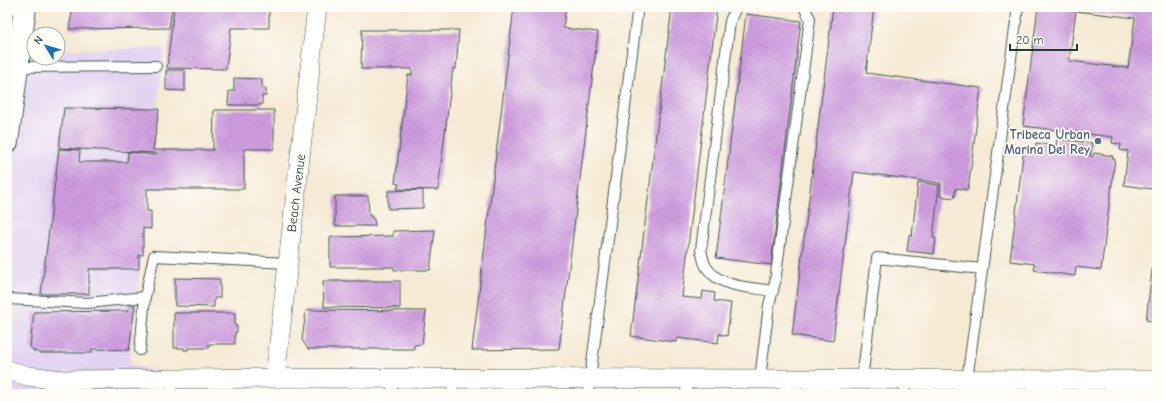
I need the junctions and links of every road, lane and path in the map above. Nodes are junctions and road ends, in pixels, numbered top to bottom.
1 (317, 7) edge
2 (736, 7) edge
3 (804, 7) edge
4 (1018, 7) edge
5 (19, 8) edge
6 (638, 14) dead end
7 (156, 66) dead end
8 (17, 67) junction
9 (7, 142) edge
10 (288, 263) junction
11 (982, 269) junction
12 (773, 291) junction
13 (145, 297) junction
14 (7, 299) edge
15 (140, 350) dead end
16 (7, 370) edge
17 (274, 378) junction
18 (760, 380) junction
19 (862, 380) junction
20 (966, 380) junction
21 (1157, 380) edge
22 (392, 386) edge
23 (589, 386) edge
24 (171, 387) edge
25 (453, 387) edge
26 (687, 387) edge
27 (785, 387) edge
28 (835, 387) edge
29 (904, 387) edge
30 (998, 387) edge

1 - 10 street, Beach Avenue
2 - 12 lane
3 - 12 lane
4 - 11 lane
5 - 8 main road
6 - 23 lane
7 - 8 lane
8 - 9 main road
10 - 13 lane
10 - 17 street, Beach Avenue
11 - 19 lane
11 - 20 lane
12 - 18 lane
13 - 14 lane
13 - 15 lane
16 - 24 street
17 - 22 street
17 - 24 street
18 - 26 street
18 - 27 street
19 - 28 street
19 - 29 street
20 - 29 street
20 - 30 street
21 - 30 street
22 - 25 street
23 - 25 street
23 - 26 street
27 - 28 street

